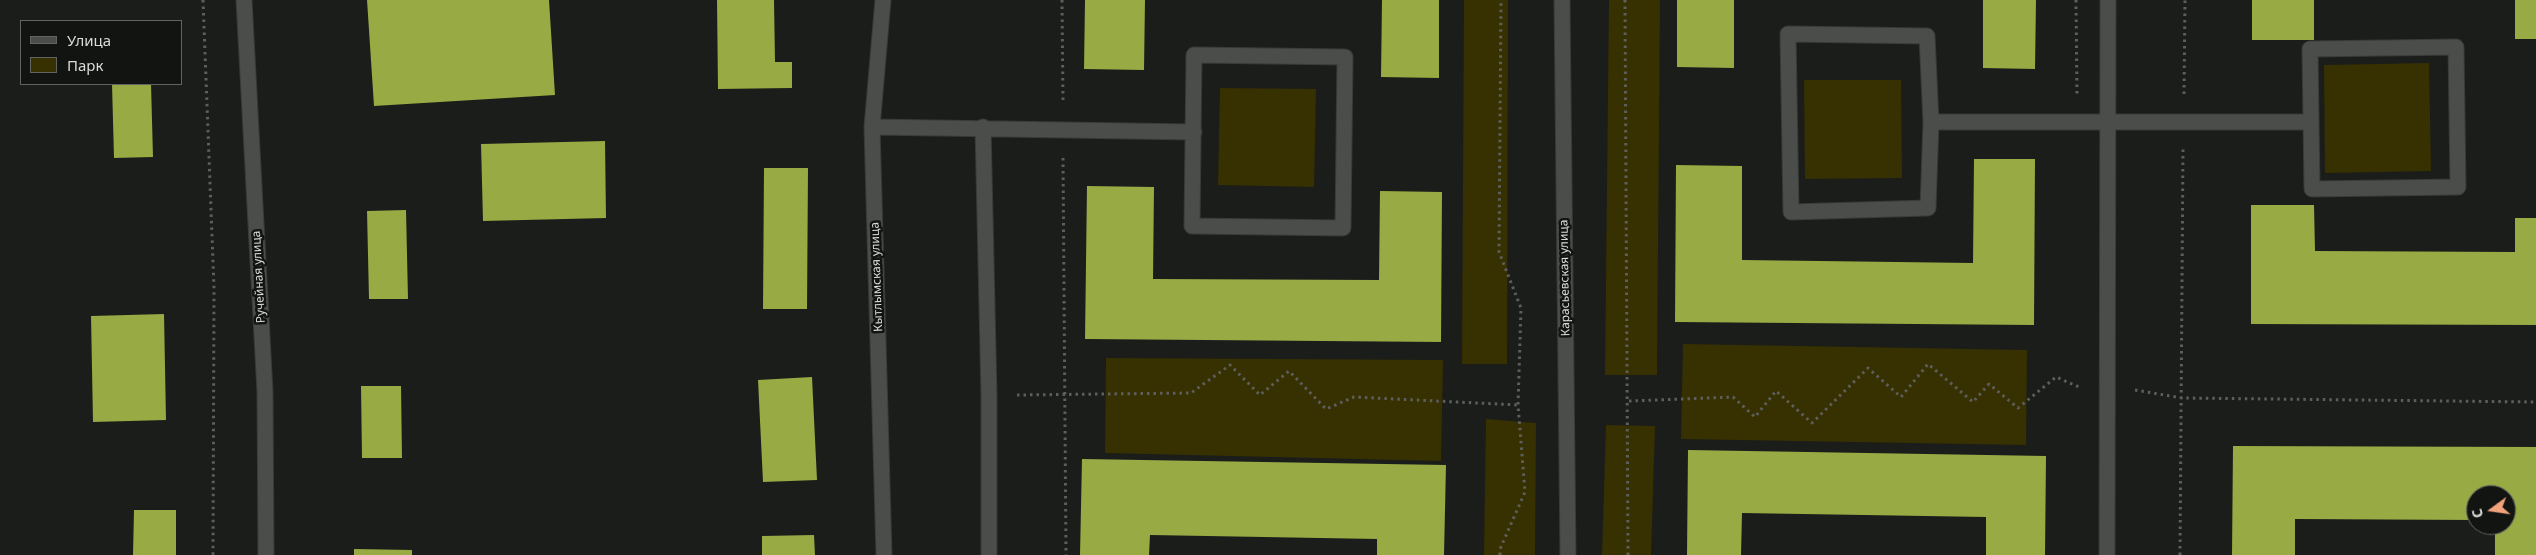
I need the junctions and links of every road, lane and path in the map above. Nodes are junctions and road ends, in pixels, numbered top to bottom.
1 (203, 0) edge
2 (244, 0) edge
3 (883, 0) edge
4 (1062, 0) edge
5 (1501, 0) edge
6 (1562, 0) edge
7 (1625, 0) edge
8 (2108, 0) edge
9 (2185, 0) edge
10 (1931, 122) junction
11 (2109, 122) junction
12 (2183, 122) junction
13 (2311, 122) junction
14 (872, 127) junction
15 (983, 127) junction
16 (1063, 130) junction
17 (1194, 132) junction
18 (2107, 386) junction
19 (1064, 394) junction
20 (989, 396) junction
21 (2182, 398) junction
22 (1629, 402) junction
23 (2536, 402) edge
24 (1518, 405) junction
25 (213, 555) edge
26 (266, 555) edge
27 (884, 555) edge
28 (989, 555) edge
29 (1066, 555) edge
30 (1500, 555) edge
31 (1568, 555) edge
32 (1628, 555) edge
33 (2107, 555) edge
34 (2180, 555) edge

1 - 25 path
2 - 26 street, Ручейная улица
3 - 14 street, Кытлымская улица
4 - 16 path
5 - 24 path
6 - 31 street, Карасьевская улица
7 - 22 path
8 - 11 street
9 - 12 path
10 - 10 street
10 - 11 street
11 - 12 street
11 - 18 street
12 - 13 street
12 - 21 path
13 - 13 street
14 - 15 street
14 - 27 street, Кытлымская улица
15 - 16 street
15 - 20 street
16 - 17 street
16 - 19 path
17 - 17 street
18 - 21 path
18 - 22 path
18 - 33 street
19 - 20 path
19 - 24 path
19 - 29 path
20 - 28 street
21 - 23 path
21 - 34 path
22 - 32 path
24 - 30 path

